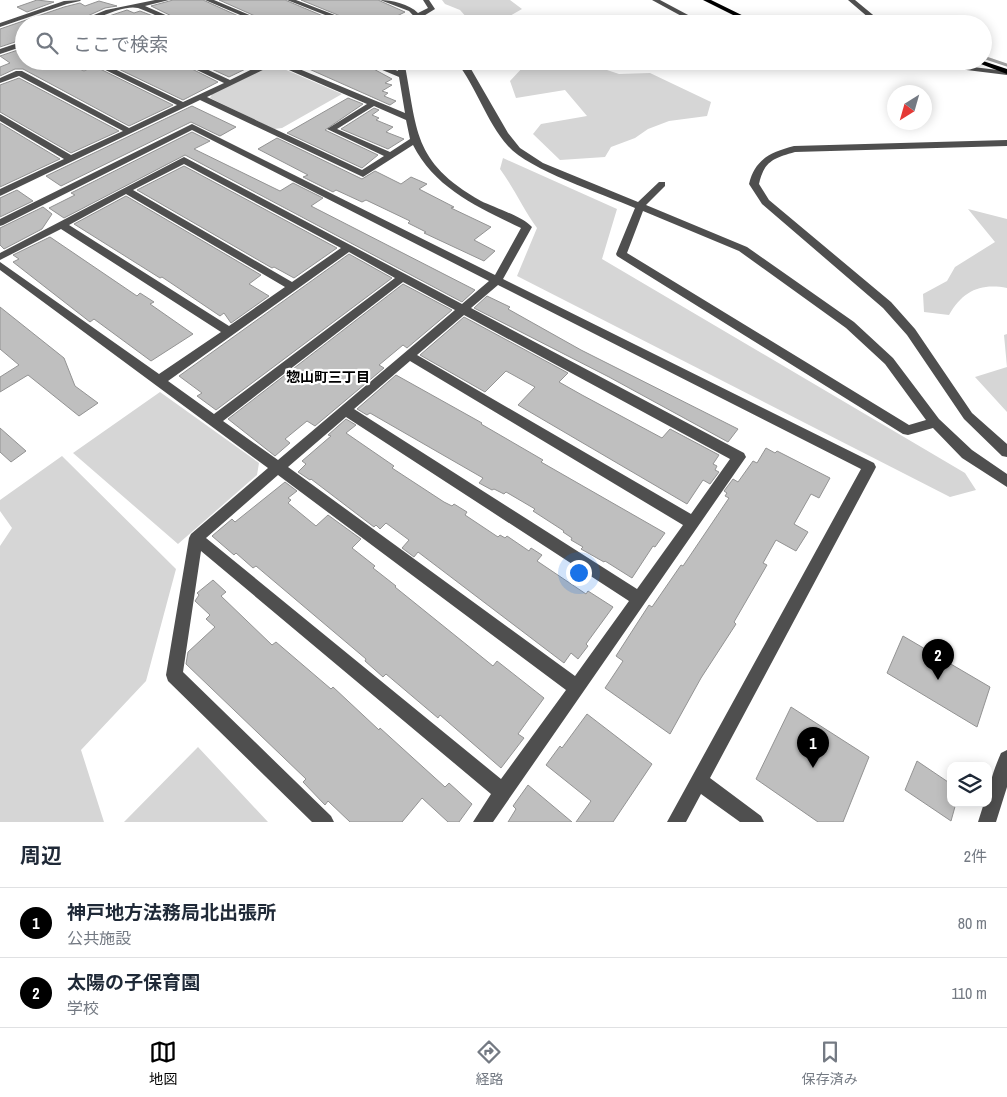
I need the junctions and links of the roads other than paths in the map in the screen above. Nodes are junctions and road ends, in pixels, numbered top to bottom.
1 (78, 0) edge
2 (123, 0) edge
3 (166, 0) edge
4 (208, 0) edge
5 (290, 0) edge
6 (383, 0) edge
7 (426, 0) edge
8 (655, 0) edge
9 (706, 0) edge
10 (851, 0) edge
11 (135, 5) junction
12 (29, 15) edge
13 (98, 15) edge
14 (160, 15) edge
15 (246, 15) edge
16 (331, 15) edge
17 (417, 15) edge
18 (420, 15) edge
19 (684, 15) edge
20 (738, 15) edge
21 (870, 15) edge
22 (15, 20) edge
23 (0, 25) edge
24 (15, 46) edge
25 (0, 52) edge
26 (992, 66) edge
27 (110, 70) edge
28 (202, 70) edge
29 (257, 70) edge
30 (294, 70) edge
31 (388, 70) edge
32 (402, 70) edge
33 (468, 70) edge
34 (987, 70) edge
35 (1007, 72) edge
36 (403, 76) junction
37 (0, 81) edge
38 (230, 83) junction
39 (200, 97) junction
40 (374, 103) junction
41 (182, 105) junction
42 (0, 117) edge
43 (411, 119) junction
44 (129, 131) junction
45 (415, 140) junction
46 (1007, 143) edge
47 (391, 156) junction
48 (71, 158) junction
49 (0, 181) edge
50 (662, 184) dead end
51 (11, 188) junction
52 (126, 190) junction
53 (0, 193) edge
54 (640, 206) junction
55 (0, 223) edge
56 (62, 225) junction
57 (348, 248) junction
58 (0, 257) edge
59 (0, 265) edge
60 (403, 277) junction
61 (498, 279) junction
62 (292, 287) junction
63 (462, 309) junction
64 (228, 332) junction
65 (408, 355) junction
66 (160, 380) junction
67 (344, 409) junction
68 (214, 421) junction
69 (935, 422) junction
70 (1007, 452) edge
71 (276, 468) junction
72 (1007, 481) edge
73 (693, 523) junction
74 (196, 538) junction
75 (639, 599) junction
76 (577, 688) junction
77 (1007, 759) edge
78 (699, 781) junction
79 (503, 792) junction
80 (326, 822) edge
81 (482, 822) edge
82 (676, 822) edge
83 (755, 822) edge
84 (987, 822) edge

1 - 12 street
2 - 11 street
3 - 11 street
4 - 15 street
5 - 16 street
6 - 17 street
7 - 18 street
8 - 19 street
9 - 20 main road
10 - 21 street
11 - 13 street
11 - 14 street
22 - 23 street
24 - 25 street
26 - 35 main road
27 - 41 street
28 - 38 street
29 - 38 street
30 - 40 street
31 - 36 street
32 - 36 street
33 - 54 street
34 - 35 street
36 - 43 street
37 - 44 street
38 - 39 street
39 - 41 street
39 - 47 street
40 - 43 street
40 - 47 street
41 - 44 street
42 - 48 street
43 - 45 street
44 - 48 street
45 - 47 street
45 - 61 street
46 - 70 street
48 - 51 street
49 - 51 street
50 - 54 street
51 - 53 street
52 - 56 street
52 - 57 street
52 - 62 street
54 - 69 street
54 - 69 street
55 - 61 street
56 - 58 street
56 - 64 street
57 - 60 street
57 - 62 street
59 - 66 street
60 - 63 street
60 - 68 street
61 - 63 street
61 - 78 street
62 - 64 street
63 - 65 street
63 - 73 street
64 - 66 street
65 - 67 street
65 - 73 street
66 - 68 street
67 - 71 street
67 - 75 street
68 - 71 street
69 - 72 street
71 - 74 street
71 - 76 street
73 - 75 street
74 - 79 street
74 - 80 street
75 - 76 street
76 - 79 street
77 - 84 street
78 - 82 street
78 - 83 street
79 - 81 street

